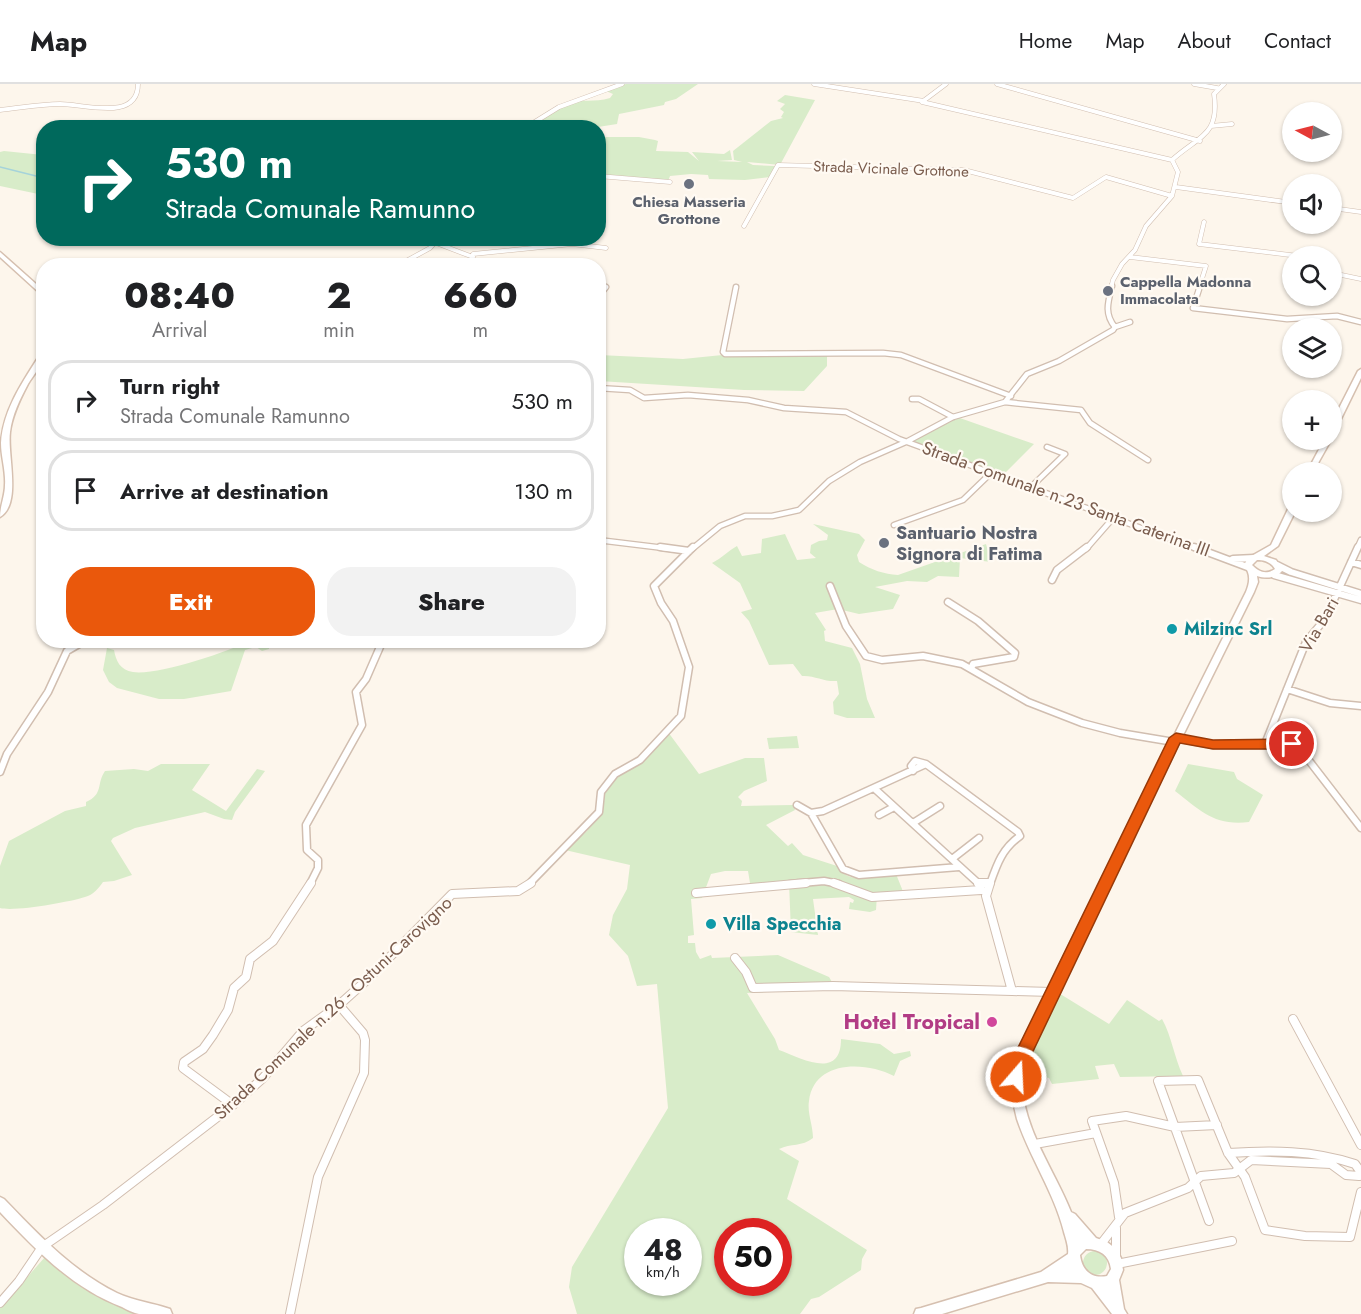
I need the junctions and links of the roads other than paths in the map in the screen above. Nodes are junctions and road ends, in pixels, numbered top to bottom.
1 (138, 84) edge
2 (622, 84) edge
3 (814, 84) edge
4 (946, 84) edge
5 (997, 84) edge
6 (1194, 84) edge
7 (1224, 84) edge
8 (1217, 88) junction
9 (924, 101) junction
10 (0, 110) edge
11 (534, 120) edge
12 (1232, 124) dead end
13 (1211, 126) junction
14 (1200, 141) junction
15 (1172, 160) junction
16 (606, 177) edge
17 (670, 182) dead end
18 (1176, 187) junction
19 (1172, 196) junction
20 (1282, 201) edge
21 (1342, 209) edge
22 (1361, 212) edge
23 (1204, 222) dead end
24 (744, 226) dead end
25 (431, 246) edge
26 (444, 246) edge
27 (552, 246) edge
28 (589, 246) edge
29 (606, 248) dead end
30 (0, 254) edge
31 (1282, 254) edge
32 (1130, 257) junction
33 (411, 258) edge
34 (1342, 275) edge
35 (1361, 279) edge
36 (736, 287) dead end
37 (36, 288) edge
38 (1130, 322) dead end
39 (1361, 322) edge
40 (1115, 327) junction
41 (36, 366) edge
42 (1361, 371) edge
43 (606, 388) edge
44 (1011, 396) junction
45 (912, 399) dead end
46 (1005, 402) junction
47 (1342, 409) edge
48 (953, 417) junction
49 (908, 441) junction
50 (1047, 447) dead end
51 (1148, 460) dead end
52 (992, 472) junction
53 (1031, 486) junction
54 (0, 515) edge
55 (1114, 517) junction
56 (1286, 522) edge
57 (894, 525) dead end
58 (1361, 540) edge
59 (606, 541) edge
60 (1274, 546) junction
61 (689, 551) junction
62 (1224, 557) junction
63 (1255, 558) junction
64 (1352, 562) junction
65 (1276, 564) junction
66 (1361, 565) edge
67 (1251, 569) junction
68 (1273, 575) junction
69 (1052, 580) dead end
70 (830, 586) dead end
71 (1339, 590) junction
72 (1250, 592) junction
73 (1361, 594) edge
74 (1361, 600) edge
75 (948, 602) dead end
76 (72, 648) edge
77 (380, 648) edge
78 (971, 669) junction
79 (1287, 689) junction
80 (1361, 706) edge
81 (1175, 740) junction
82 (1264, 744) junction
83 (0, 772) edge
84 (875, 789) junction
85 (797, 805) dead end
86 (940, 806) dead end
87 (894, 807) junction
88 (811, 813) junction
89 (879, 815) dead end
90 (913, 823) junction
91 (1361, 828) edge
92 (979, 838) dead end
93 (952, 859) junction
94 (959, 867) junction
95 (988, 883) junction
96 (982, 889) junction
97 (696, 893) dead end
98 (735, 958) dead end
99 (1012, 990) junction
100 (1052, 992) junction
101 (339, 1005) junction
102 (1293, 1019) dead end
103 (233, 1105) junction
104 (1217, 1125) junction
105 (1176, 1127) junction
106 (1096, 1133) junction
107 (1035, 1144) junction
108 (1361, 1145) edge
109 (1228, 1153) junction
110 (1239, 1169) junction
111 (1360, 1180) edge
112 (1195, 1181) junction
113 (1361, 1192) edge
114 (0, 1203) edge
115 (1064, 1209) junction
116 (1117, 1221) junction
117 (1209, 1221) dead end
118 (1232, 1241) dead end
119 (1096, 1243) junction
120 (42, 1247) junction
121 (1074, 1254) junction
122 (1117, 1262) junction
123 (1044, 1277) junction
124 (1082, 1277) junction
125 (1112, 1280) junction
126 (1096, 1283) junction
127 (0, 1303) edge
128 (165, 1314) edge
129 (290, 1314) edge
130 (921, 1314) edge
131 (1120, 1314) edge

1 - 10 street
2 - 11 street
3 - 9 street
4 - 9 street
5 - 14 street
6 - 8 street
7 - 8 street
8 - 13 street
9 - 15 street
12 - 13 street
13 - 14 street
14 - 15 street
15 - 18 street
16 - 17 street
18 - 19 street
18 - 20 street
19 - 24 street, Strada Vicinale Grottone
19 - 32 street
21 - 22 street
23 - 31 street
25 - 33 street
26 - 27 street
28 - 29 street
30 - 37 main road
32 - 39 street
32 - 40 street
34 - 35 street
36 - 44 street
38 - 40 street
40 - 44 street
41 - 54 main road
42 - 47 main road
43 - 49 street, Strada Comunale n.23 Santa Caterina III
44 - 46 street
45 - 48 street
46 - 48 street, Strada Comunale n.26 - Ostuni-Carovigno
46 - 51 street
48 - 49 street, Strada Comunale n.26 - Ostuni-Carovigno
49 - 52 street, Strada Comunale n.23 Santa Caterina III
49 - 61 street, Strada Comunale n.26 - Ostuni-Carovigno
50 - 53 street
52 - 53 street, Strada Comunale n.23 Santa Caterina III
52 - 57 street
53 - 55 street, Strada Comunale n.23 Santa Caterina III
55 - 62 street, Strada Comunale n.23 Santa Caterina III
55 - 69 street
56 - 60 main road
58 - 64 street, Via Bari
59 - 61 street
60 - 63 main road
60 - 65 main road
61 - 101 street, Strada Comunale n.26 - Ostuni-Carovigno
62 - 63 street
62 - 67 street, Strada Comunale n.23 Santa Caterina III
63 - 65 main road
63 - 67 main road
64 - 66 street
64 - 71 street, Via Bari
65 - 68 main road
65 - 71 street
67 - 68 main road
67 - 72 main road
68 - 71 street
68 - 72 main road
70 - 78 street
71 - 73 street
71 - 74 street
71 - 79 street, Via Bari
72 - 81 main road
75 - 78 street
76 - 83 street
77 - 103 street
78 - 81 street
79 - 80 street
79 - 82 street, Via Bari
81 - 82 street
81 - 100 main road
82 - 91 street
84 - 87 street
84 - 88 street
84 - 95 street
85 - 88 street
86 - 90 street
87 - 89 street
87 - 90 street
88 - 94 street
90 - 93 street
92 - 93 street
93 - 94 street
94 - 96 street
95 - 96 street
95 - 96 street
96 - 97 street
96 - 99 street
98 - 99 street
99 - 100 street
100 - 107 main road
101 - 103 street, Strada Comunale n.26 - Ostuni-Carovigno
101 - 129 street
102 - 108 street
103 - 120 street, Strada Comunale n.26 - Ostuni-Carovigno
104 - 105 street
104 - 105 street
104 - 109 street
105 - 106 street
105 - 112 street
106 - 107 street
106 - 116 street
107 - 115 main road
109 - 110 street
109 - 111 street
110 - 111 street
110 - 112 street
110 - 113 street
112 - 116 street
112 - 117 street
114 - 120 main road
115 - 119 main road
115 - 121 main road
116 - 119 street
116 - 122 street
118 - 122 street
119 - 121 main road
119 - 122 main road
120 - 127 street, Strada Comunale n.26 - Ostuni-Carovigno
120 - 128 main road
121 - 123 main road
121 - 124 main road
122 - 125 main road
123 - 124 main road
123 - 130 main road
124 - 126 main road
125 - 126 main road
125 - 131 main road
126 - 131 main road

